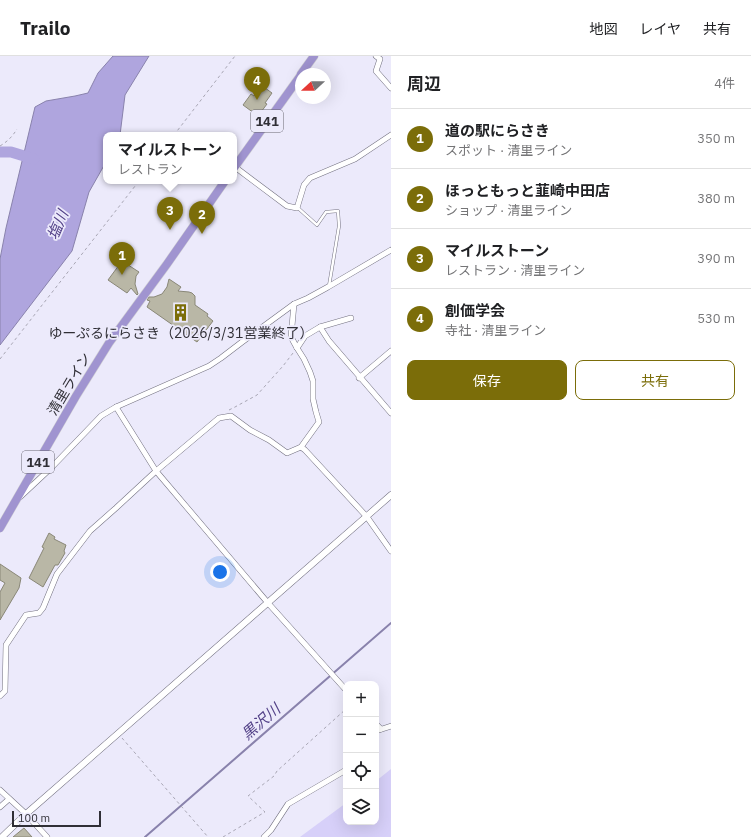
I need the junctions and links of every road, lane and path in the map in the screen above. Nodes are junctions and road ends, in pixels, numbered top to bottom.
1 (235, 56) edge
2 (314, 56) edge
3 (376, 56) edge
4 (305, 68) edge
5 (295, 82) edge
6 (391, 88) edge
7 (17, 129) dead end
8 (176, 132) edge
9 (391, 135) edge
10 (0, 146) edge
11 (237, 164) edge
12 (237, 170) edge
13 (137, 184) edge
14 (223, 184) edge
15 (297, 208) junction
16 (391, 250) edge
17 (328, 287) junction
18 (294, 304) junction
19 (350, 318) dead end
20 (320, 327) junction
21 (297, 348) junction
22 (391, 351) edge
23 (0, 359) edge
24 (359, 378) junction
25 (116, 406) junction
26 (230, 410) dead end
27 (391, 413) edge
28 (301, 446) junction
29 (156, 471) junction
30 (391, 495) edge
31 (15, 502) junction
32 (367, 517) junction
33 (0, 528) edge
34 (391, 551) edge
35 (268, 602) junction
36 (343, 687) edge
37 (0, 696) edge
38 (343, 711) edge
39 (391, 726) edge
40 (379, 730) edge
41 (118, 733) junction
42 (343, 772) edge
43 (0, 790) edge
44 (9, 799) junction
45 (0, 807) edge
46 (26, 814) junction
47 (2, 837) edge
48 (47, 837) edge
49 (208, 837) edge
50 (223, 837) edge
51 (264, 837) edge

1 - 8 path
2 - 4 highway, 141
3 - 6 street
5 - 11 highway, 141
7 - 10 path
9 - 15 street
12 - 15 street
13 - 23 path
14 - 31 highway, 清里ライン / 141
15 - 17 lane
16 - 17 street
17 - 18 street
18 - 21 street
18 - 25 street
19 - 20 street
20 - 21 street
20 - 24 street
21 - 26 path
21 - 28 street
22 - 24 street
24 - 27 street
25 - 29 street
25 - 31 street
28 - 29 street
28 - 32 street
29 - 35 street
29 - 37 street
30 - 32 street
31 - 33 highway, 清里ライン / 141
32 - 34 street
32 - 35 street
35 - 36 street
35 - 41 street
38 - 50 path
39 - 40 street
41 - 46 street
41 - 49 path
42 - 51 street
43 - 44 street
44 - 45 street
44 - 46 street
46 - 47 street
46 - 48 street

